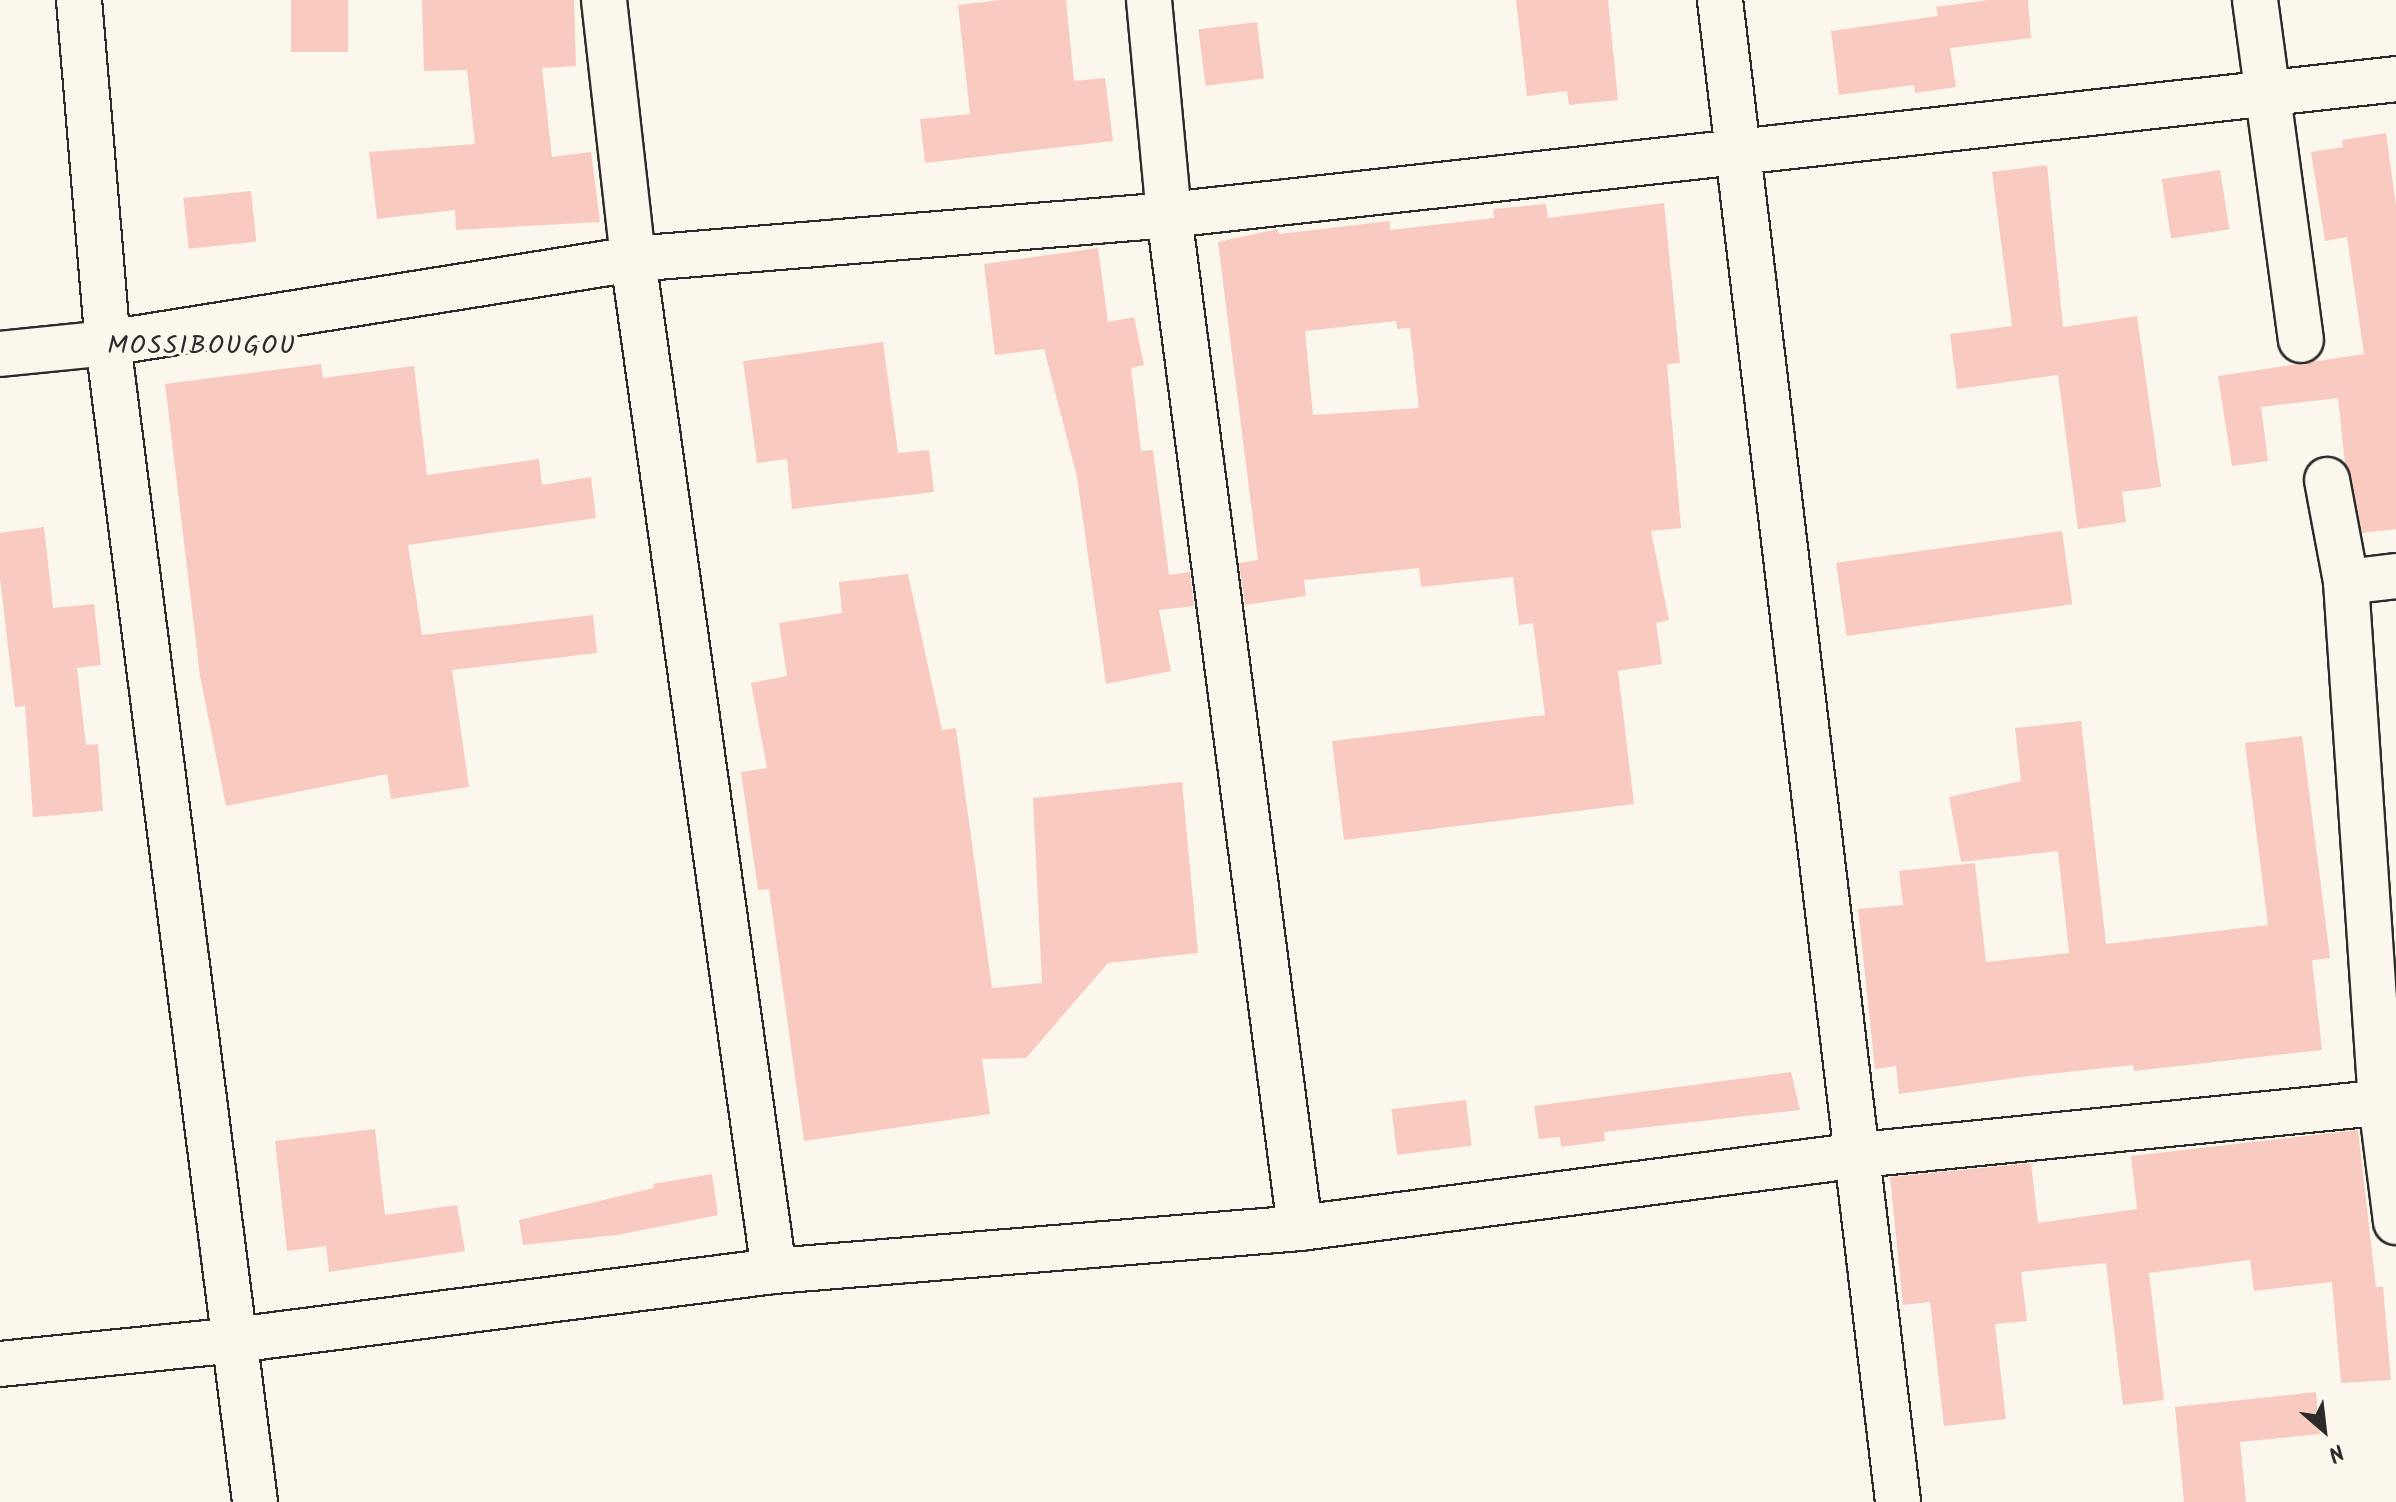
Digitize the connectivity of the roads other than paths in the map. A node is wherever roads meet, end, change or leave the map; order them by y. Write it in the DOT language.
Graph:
graph roads {
  1 [pos="79,0"];
  2 [pos="604,0"];
  3 [pos="1149,0"];
  4 [pos="1720,0"];
  5 [pos="2255,0"];
  6 [pos="2396,79"];
  7 [pos="2265,93"];
  8 [pos="1737,155"];
  9 [pos="1169,215"];
  10 [pos="633,259"];
  11 [pos="2301,340"];
  12 [pos="108,343"];
  13 [pos="0,354"];
  14 [pos="2327,480"];
  15 [pos="2396,576"];
  16 [pos="2346,582"];
  17 [pos="2389,1102"];
  18 [pos="1860,1155"];
  19 [pos="2396,1222"];
  20 [pos="1300,1228"];
  21 [pos="774,1271"];
  22 [pos="235,1340"];
  23 [pos="0,1364"];
  24 [pos="255,1502"];
  25 [pos="1898,1502"];
  1 -- 12 [label="street"];
  2 -- 10 [label="street"];
  3 -- 9 [label="street"];
  4 -- 8 [label="street"];
  5 -- 7 [label="street"];
  6 -- 7 [label="street"];
  7 -- 8 [label="street"];
  7 -- 11 [label="street"];
  8 -- 9 [label="street"];
  8 -- 18 [label="street"];
  9 -- 10 [label="street"];
  9 -- 20 [label="street"];
  10 -- 12 [label="street"];
  10 -- 21 [label="street"];
  12 -- 13 [label="street"];
  12 -- 22 [label="street"];
  14 -- 16 [label="street"];
  15 -- 16 [label="street"];
  16 -- 17 [label="street"];
  17 -- 18 [label="street"];
  17 -- 19 [label="street"];
  18 -- 20 [label="street"];
  18 -- 25 [label="street"];
  20 -- 21 [label="street"];
  21 -- 22 [label="street"];
  22 -- 23 [label="street"];
  22 -- 24 [label="street"];
}
